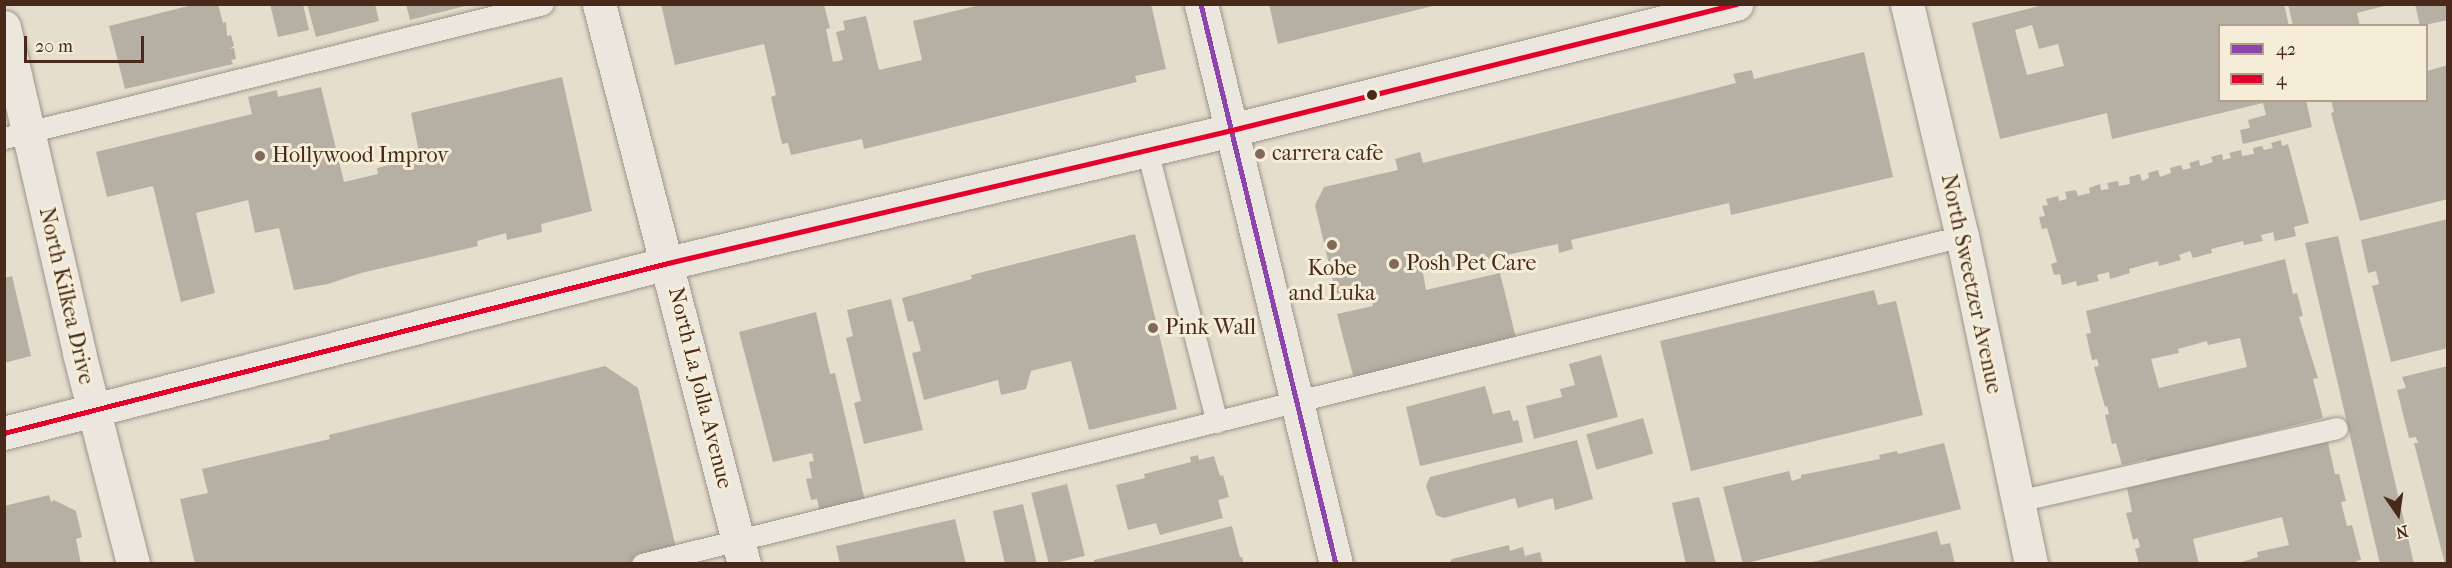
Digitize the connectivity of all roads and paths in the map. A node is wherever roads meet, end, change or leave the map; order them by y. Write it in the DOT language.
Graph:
graph roads {
  1 [pos="543,4"];
  2 [pos="599,4"];
  3 [pos="1202,4"];
  4 [pos="1736,4"];
  5 [pos="1907,4"];
  6 [pos="4,27"];
  7 [pos="1232,130"];
  8 [pos="16,135"];
  9 [pos="1147,150"];
  10 [pos="1962,236"];
  11 [pos="668,263"];
  12 [pos="1296,403"];
  13 [pos="93,412"];
  14 [pos="1218,422"];
  15 [pos="2337,428"];
  16 [pos="4,433"];
  17 [pos="2018,501"];
  18 [pos="741,551"];
  19 [pos="133,564"];
  20 [pos="642,564"];
  21 [pos="1336,564"];
  22 [pos="2031,564"];
  1 -- 8 [label="lane"];
  2 -- 11 [label="street, North La Jolla Avenue"];
  3 -- 7 [label="street"];
  4 -- 7 [label="street"];
  5 -- 10 [label="street, North Sweetzer Avenue"];
  6 -- 8 [label="street, North Kilkea Drive"];
  7 -- 9 [label="street"];
  7 -- 12 [label="street"];
  8 -- 13 [label="street, North Kilkea Drive"];
  9 -- 11 [label="street"];
  9 -- 14 [label="lane"];
  10 -- 12 [label="lane"];
  10 -- 17 [label="street, North Sweetzer Avenue"];
  11 -- 13 [label="street"];
  11 -- 18 [label="street, North La Jolla Avenue"];
  12 -- 14 [label="lane"];
  12 -- 21 [label="street"];
  13 -- 16 [label="street"];
  13 -- 19 [label="street, North Kilkea Drive"];
  14 -- 18 [label="lane"];
  15 -- 17 [label="lane"];
  17 -- 22 [label="street, North Sweetzer Avenue"];
  18 -- 20 [label="lane"];
}
